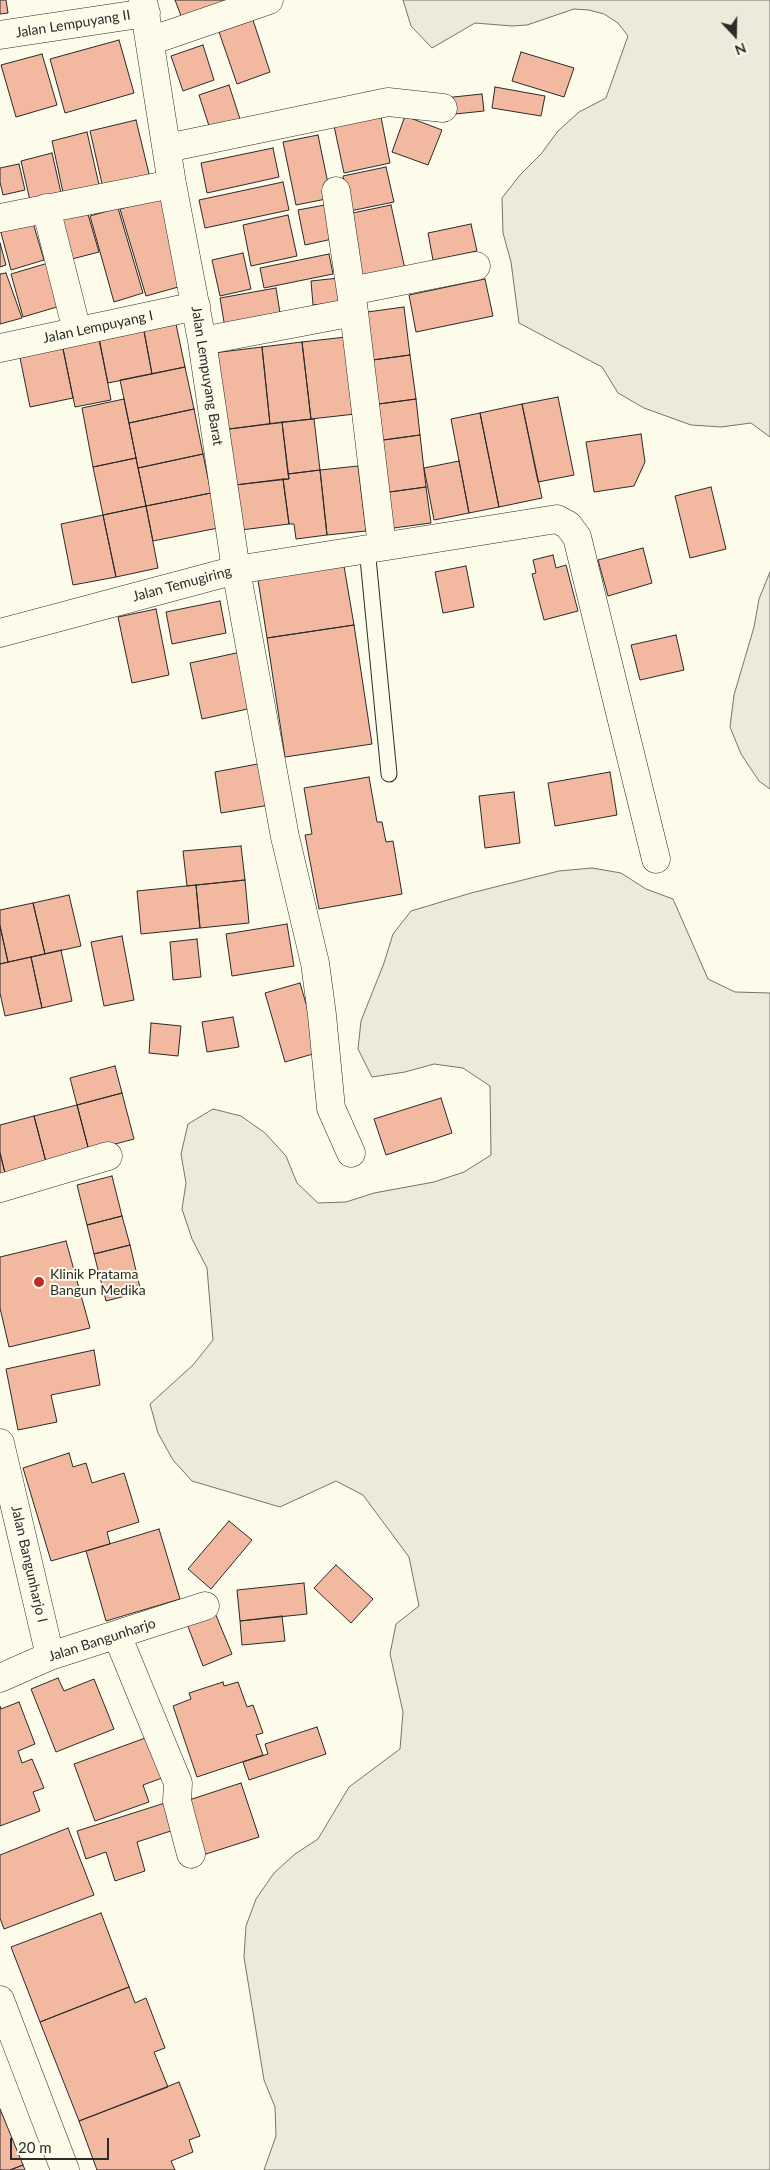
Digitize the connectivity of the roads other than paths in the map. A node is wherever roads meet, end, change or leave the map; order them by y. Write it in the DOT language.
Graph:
graph roads {
  1 [pos="269,0"];
  2 [pos="144,6"];
  3 [pos="0,35"];
  4 [pos="150,41"];
  5 [pos="443,108"];
  6 [pos="167,148"];
  7 [pos="172,184"];
  8 [pos="336,191"];
  9 [pos="46,208"];
  10 [pos="0,218"];
  11 [pos="476,266"];
  12 [pos="353,302"];
  13 [pos="196,306"];
  14 [pos="77,331"];
  15 [pos="202,341"];
  16 [pos="0,348"];
  17 [pos="374,547"];
  18 [pos="236,570"];
  19 [pos="0,633"];
  20 [pos="389,774"];
  21 [pos="656,859"];
  22 [pos="351,1153"];
  23 [pos="108,1156"];
  24 [pos="0,1188"];
  25 [pos="0,1443"];
  26 [pos="204,1606"];
  27 [pos="117,1635"];
  28 [pos="50,1656"];
  29 [pos="0,1678"];
  30 [pos="191,1854"];
  31 [pos="0,2000"];
  32 [pos="65,2170"];
  1 -- 4 [label="street"];
  2 -- 3 [label="street, Jalan Lempuyang II"];
  2 -- 4 [label="street, Jalan Lempuyang Barat"];
  4 -- 6 [label="street, Jalan Lempuyang Barat"];
  5 -- 6 [label="street"];
  6 -- 7 [label="street, Jalan Lempuyang Barat"];
  7 -- 9 [label="street"];
  7 -- 13 [label="street, Jalan Lempuyang Barat"];
  8 -- 12 [label="street"];
  9 -- 10 [label="street"];
  9 -- 14 [label="street"];
  11 -- 12 [label="street"];
  12 -- 15 [label="street"];
  12 -- 17 [label="street"];
  13 -- 14 [label="street, Jalan Lempuyang I"];
  13 -- 15 [label="street, Jalan Lempuyang Barat"];
  14 -- 16 [label="street, Jalan Lempuyang I"];
  15 -- 18 [label="street, Jalan Lempuyang Barat"];
  17 -- 18 [label="street, Jalan Temugiring"];
  17 -- 20 [label="lane"];
  17 -- 21 [label="street, Jalan Temugiring"];
  18 -- 19 [label="street, Jalan Temugiring"];
  18 -- 22 [label="street, Jalan Lempuyang Barat"];
  23 -- 24 [label="street"];
  25 -- 28 [label="street, Jalan Bangunharjo I"];
  26 -- 27 [label="street, Jalan Bangunharjo"];
  27 -- 28 [label="street, Jalan Bangunharjo"];
  27 -- 30 [label="street"];
  28 -- 29 [label="street, Jalan Bangunharjo"];
  31 -- 32 [label="street"];
}
